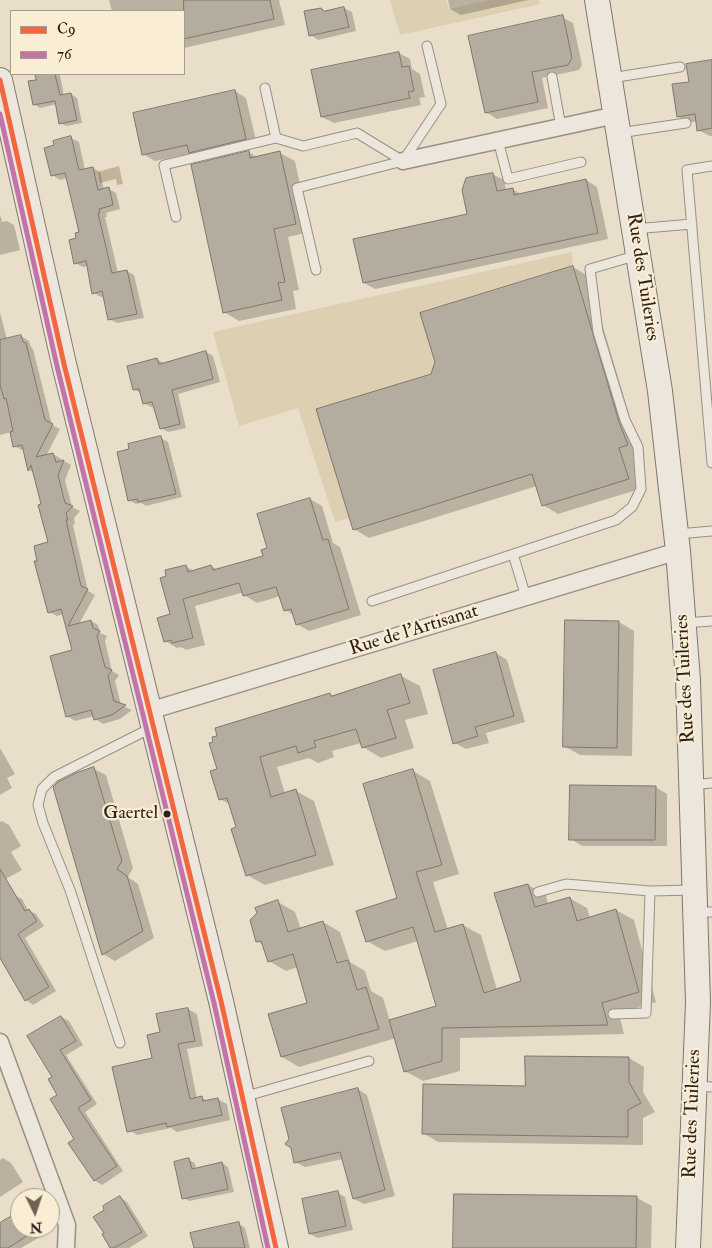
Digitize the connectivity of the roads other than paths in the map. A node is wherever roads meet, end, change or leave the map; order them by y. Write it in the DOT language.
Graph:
graph roads {
  1 [pos="597,0"];
  2 [pos="427,46"];
  3 [pos="680,67"];
  4 [pos="552,77"];
  5 [pos="610,78"];
  6 [pos="0,80"];
  7 [pos="265,88"];
  8 [pos="617,124"];
  9 [pos="686,124"];
  10 [pos="561,127"];
  11 [pos="276,138"];
  12 [pos="498,140"];
  13 [pos="403,161"];
  14 [pos="581,162"];
  15 [pos="712,166"];
  16 [pos="176,216"];
  17 [pos="692,224"];
  18 [pos="634,230"];
  19 [pos="638,255"];
  20 [pos="316,270"];
  21 [pos="712,463"];
  22 [pos="712,531"];
  23 [pos="677,542"];
  24 [pos="513,554"];
  25 [pos="526,597"];
  26 [pos="372,600"];
  27 [pos="712,620"];
  28 [pos="683,623"];
  29 [pos="151,719"];
  30 [pos="701,784"];
  31 [pos="650,891"];
  32 [pos="538,892"];
  33 [pos="700,904"];
  34 [pos="613,1014"];
  35 [pos="0,1042"];
  36 [pos="120,1043"];
  37 [pos="369,1061"];
  38 [pos="703,1086"];
  39 [pos="242,1097"];
  40 [pos="66,1248"];
  41 [pos="276,1248"];
  42 [pos="688,1248"];
  1 -- 5 [label="street, Rue des Tuileries"];
  2 -- 13 [label="lane"];
  3 -- 5 [label="lane"];
  4 -- 10 [label="lane"];
  5 -- 8 [label="street, Rue des Tuileries"];
  6 -- 29 [label="street"];
  7 -- 11 [label="lane"];
  8 -- 9 [label="lane"];
  8 -- 10 [label="street"];
  8 -- 18 [label="street, Rue des Tuileries"];
  10 -- 12 [label="street"];
  11 -- 13 [label="lane"];
  11 -- 16 [label="lane"];
  12 -- 13 [label="street"];
  12 -- 14 [label="lane"];
  13 -- 20 [label="lane"];
  15 -- 17 [label="lane"];
  17 -- 18 [label="lane"];
  17 -- 21 [label="lane"];
  18 -- 19 [label="street, Rue des Tuileries"];
  19 -- 23 [label="street, Rue des Tuileries"];
  19 -- 24 [label="lane"];
  22 -- 23 [label="lane"];
  23 -- 25 [label="street, Rue de l'Artisanat"];
  23 -- 28 [label="street, Rue des Tuileries"];
  24 -- 25 [label="lane"];
  24 -- 26 [label="lane"];
  25 -- 29 [label="street, Rue de l'Artisanat"];
  27 -- 28 [label="lane"];
  28 -- 30 [label="street, Rue des Tuileries"];
  29 -- 36 [label="lane"];
  29 -- 39 [label="street"];
  30 -- 33 [label="street, Rue des Tuileries"];
  31 -- 32 [label="lane"];
  31 -- 33 [label="lane"];
  31 -- 34 [label="lane"];
  33 -- 38 [label="street, Rue des Tuileries"];
  35 -- 40 [label="street"];
  37 -- 39 [label="lane"];
  38 -- 42 [label="street, Rue des Tuileries"];
  39 -- 41 [label="street"];
}
